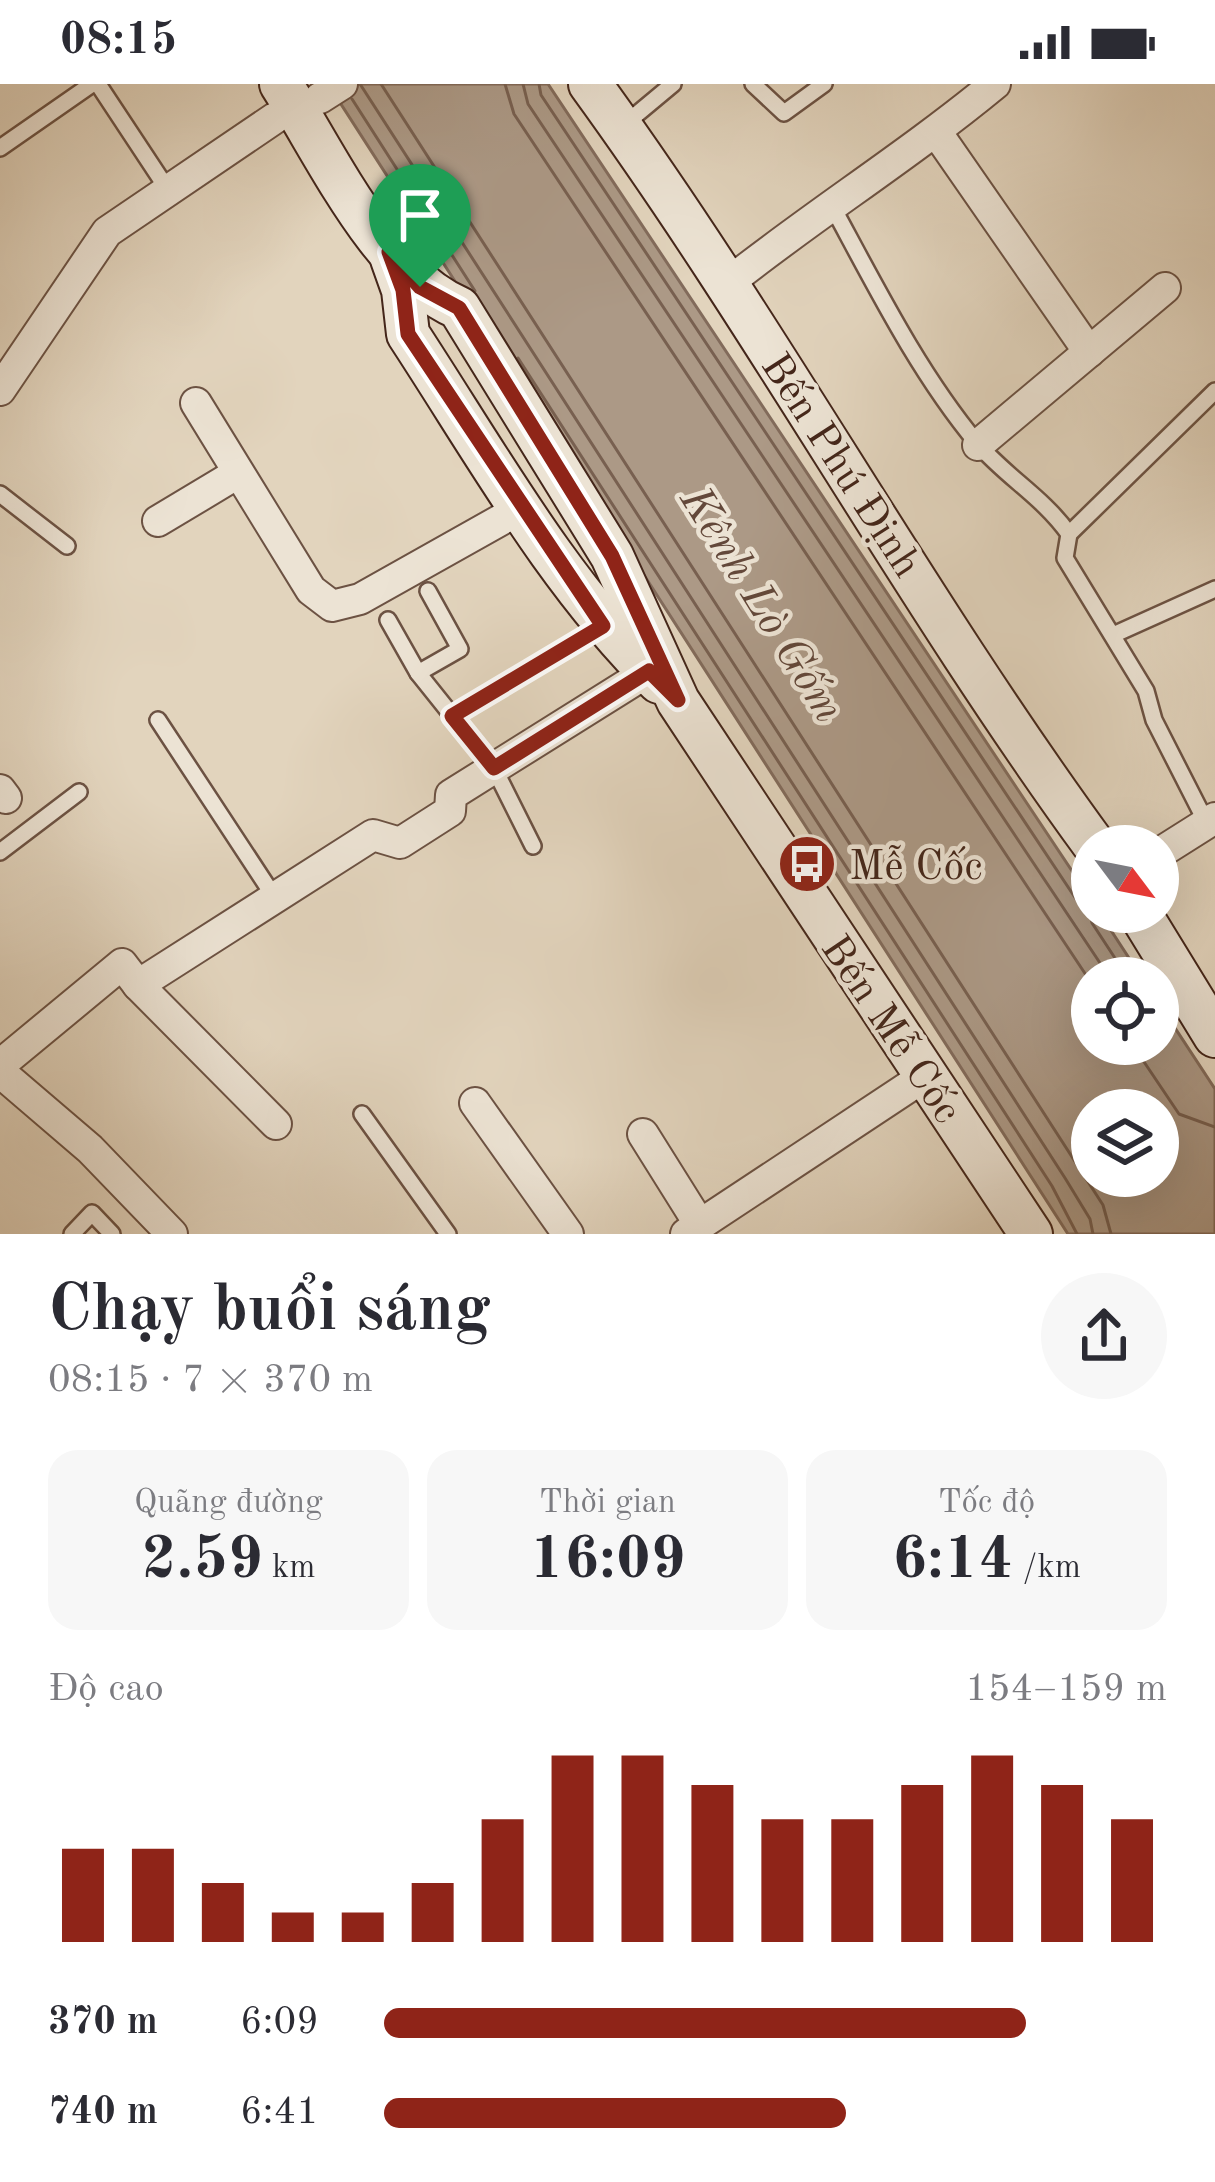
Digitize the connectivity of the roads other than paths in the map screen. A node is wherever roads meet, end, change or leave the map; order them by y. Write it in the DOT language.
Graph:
graph roads {
  1 [pos="95,84"];
  2 [pos="590,84"];
  3 [pos="673,84"];
  4 [pos="753,84"];
  5 [pos="824,84"];
  6 [pos="995,84"];
  7 [pos="302,92"];
  8 [pos="621,127"];
  9 [pos="937,133"];
  10 [pos="0,148"];
  11 [pos="169,190"];
  12 [pos="830,202"];
  13 [pos="389,252"];
  14 [pos="728,283"];
  15 [pos="1165,288"];
  16 [pos="459,308"];
  17 [pos="408,334"];
  18 [pos="1089,352"];
  19 [pos="0,389"];
  20 [pos="1215,391"];
  21 [pos="196,403"];
  22 [pos="978,445"];
  23 [pos="238,472"];
  24 [pos="0,494"];
  25 [pos="523,508"];
  26 [pos="158,521"];
  27 [pos="1069,534"];
  28 [pos="67,546"];
  29 [pos="612,556"];
  30 [pos="572,584"];
  31 [pos="1215,589"];
  32 [pos="428,591"];
  33 [pos="388,620"];
  34 [pos="603,626"];
  35 [pos="1113,635"];
  36 [pos="418,674"];
  37 [pos="663,686"];
  38 [pos="452,716"];
  39 [pos="158,720"];
  40 [pos="494,768"];
  41 [pos="79,792"];
  42 [pos="1211,820"];
  43 [pos="1080,825"];
  44 [pos="1179,841"];
  45 [pos="533,846"];
  46 [pos="0,852"];
  47 [pos="275,898"];
  48 [pos="1152,933"];
  49 [pos="138,985"];
  50 [pos="1215,1036"];
  51 [pos="0,1069"];
  52 [pos="926,1076"];
  53 [pos="475,1103"];
  54 [pos="362,1114"];
  55 [pos="276,1124"];
  56 [pos="644,1134"];
  57 [pos="693,1229"];
  58 [pos="162,1230"];
  59 [pos="72,1234"];
  60 [pos="112,1234"];
  61 [pos="448,1234"];
  62 [pos="568,1234"];
  63 [pos="1031,1234"];
  1 -- 10 [label="lane"];
  1 -- 11 [label="lane"];
  2 -- 8 [label="street, Bến Phú Định"];
  3 -- 8 [label="lane"];
  4 -- 5 [label="lane"];
  6 -- 9 [label="street"];
  7 -- 11 [label="street"];
  7 -- 13 [label="street"];
  7 -- 16 [label="street, Bến Mễ Cốc"];
  7 -- 17 [label="street, Bến Mễ Cốc"];
  8 -- 14 [label="street, Bến Phú Định"];
  9 -- 12 [label="street"];
  9 -- 18 [label="street"];
  11 -- 19 [label="street"];
  12 -- 14 [label="street"];
  12 -- 22 [label="lane"];
  13 -- 16 [label="street, Bến Mễ Cốc"];
  13 -- 17 [label="street, Bến Mễ Cốc"];
  14 -- 43 [label="street, Bến Phú Định"];
  15 -- 18 [label="street"];
  16 -- 29 [label="street, Bến Mễ Cốc"];
  17 -- 25 [label="street, Bến Mễ Cốc"];
  18 -- 22 [label="street"];
  20 -- 27 [label="lane"];
  21 -- 23 [label="street"];
  22 -- 27 [label="lane"];
  23 -- 25 [label="street"];
  23 -- 26 [label="street"];
  24 -- 28 [label="lane"];
  25 -- 30 [label="street, Bến Mễ Cốc"];
  27 -- 35 [label="lane"];
  29 -- 30 [label="street"];
  29 -- 37 [label="street, Bến Mễ Cốc"];
  30 -- 34 [label="street, Bến Mễ Cốc"];
  31 -- 35 [label="lane"];
  32 -- 36 [label="lane"];
  33 -- 36 [label="lane"];
  34 -- 37 [label="street, Bến Mễ Cốc"];
  34 -- 38 [label="lane"];
  35 -- 42 [label="lane"];
  36 -- 38 [label="lane"];
  37 -- 40 [label="street"];
  37 -- 52 [label="street, Bến Mễ Cốc"];
  38 -- 40 [label="lane"];
  39 -- 47 [label="lane"];
  40 -- 45 [label="lane"];
  40 -- 47 [label="street"];
  41 -- 46 [label="lane"];
  42 -- 44 [label="street"];
  47 -- 49 [label="street"];
  48 -- 50 [label="street"];
  49 -- 51 [label="street"];
  49 -- 55 [label="street"];
  51 -- 58 [label="street"];
  52 -- 57 [label="street"];
  52 -- 63 [label="street, Bến Mễ Cốc"];
  53 -- 62 [label="street"];
  54 -- 61 [label="lane"];
  56 -- 57 [label="street"];
  59 -- 60 [label="lane"];
}
